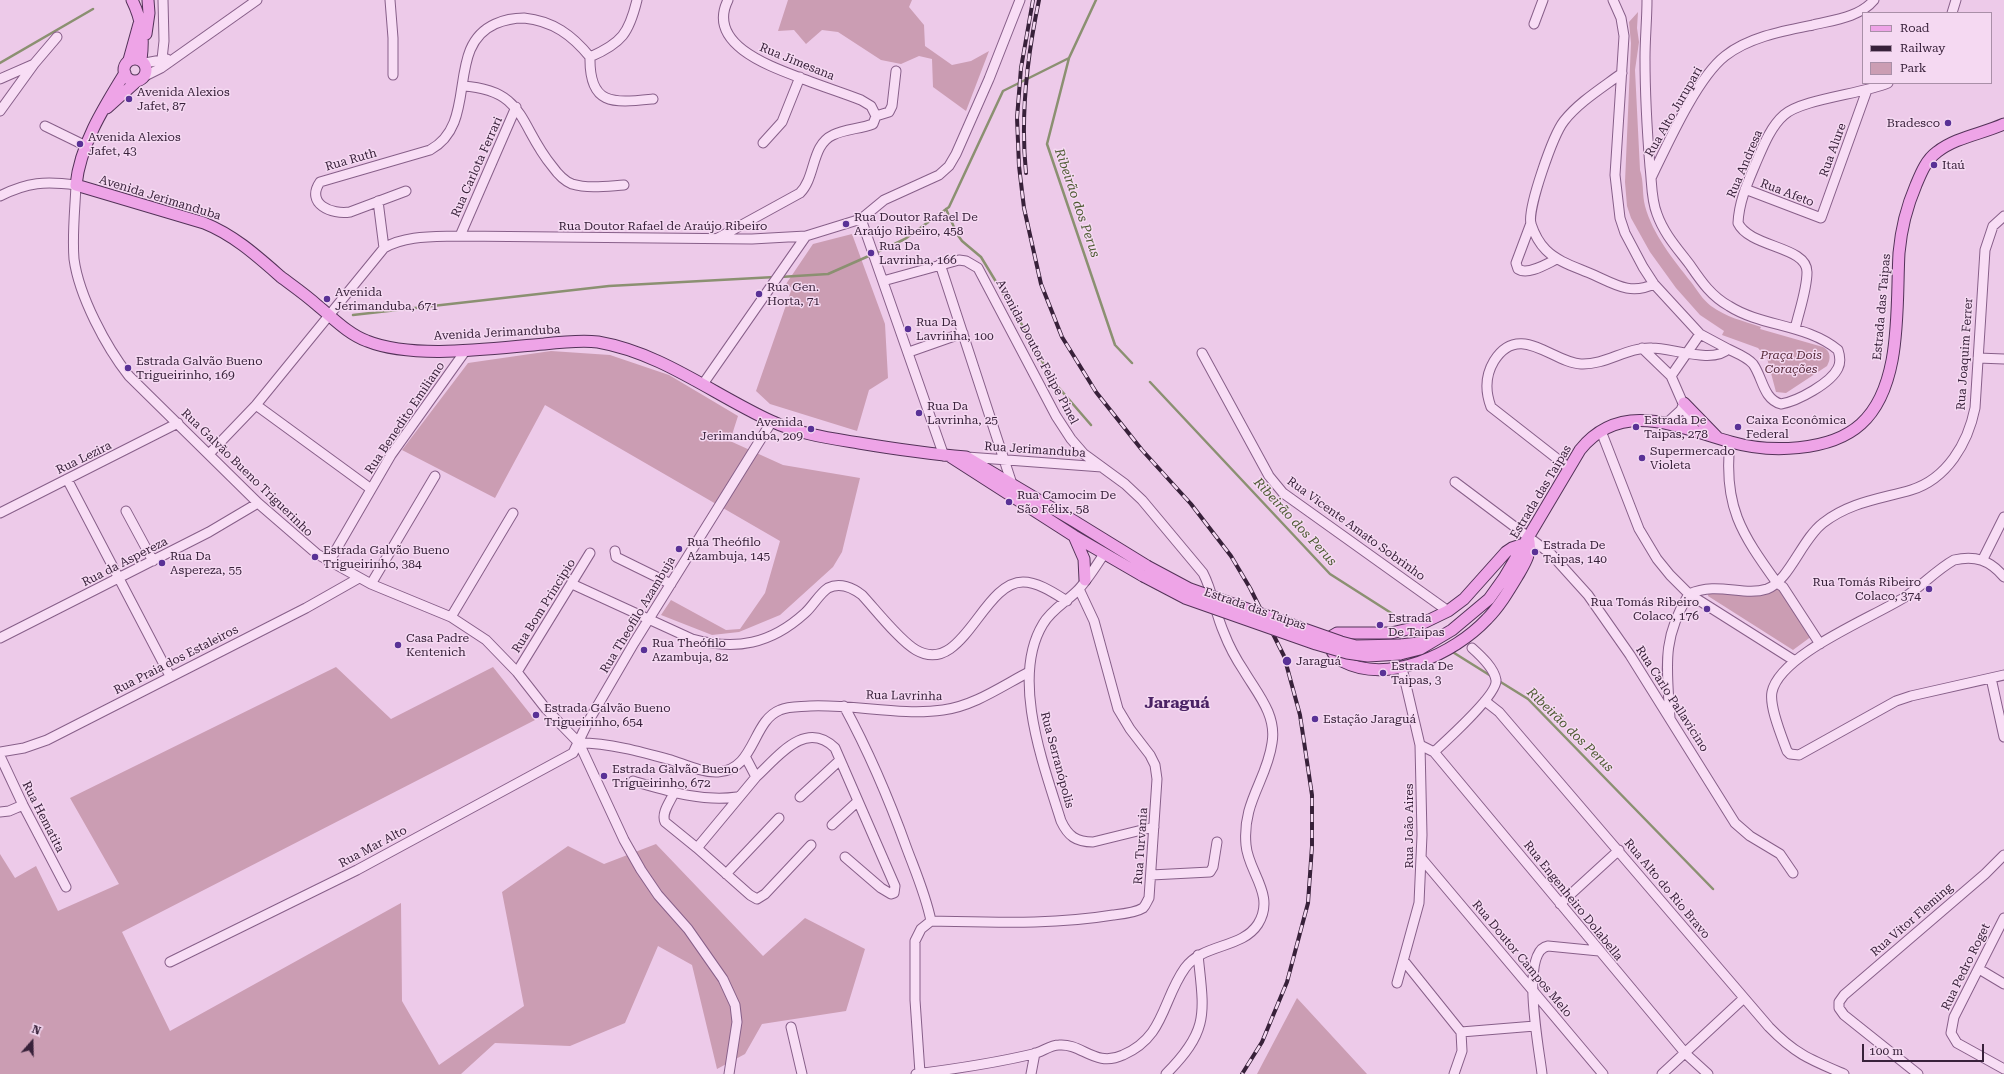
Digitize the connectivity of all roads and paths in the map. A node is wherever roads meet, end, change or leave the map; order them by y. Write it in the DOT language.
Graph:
graph roads {
  1 [pos="132,0"];
  2 [pos="142,0"];
  3 [pos="148,0"];
  4 [pos="163,0"];
  5 [pos="257,0"];
  6 [pos="390,0"];
  7 [pos="637,0"];
  8 [pos="728,0"];
  9 [pos="1020,0"];
  10 [pos="1543,0"];
  11 [pos="1613,0"];
  12 [pos="1647,0"];
  13 [pos="1874,0"];
  14 [pos="1956,0"];
  15 [pos="1952,12"];
  16 [pos="139,15"];
  17 [pos="1534,24"];
  18 [pos="57,37"];
  19 [pos="144,40"];
  20 [pos="590,57"];
  21 [pos="129,60"];
  22 [pos="143,62"];
  23 [pos="34,64"];
  24 [pos="162,64"];
  25 [pos="896,71"];
  26 [pos="124,73"];
  27 [pos="1622,73"];
  28 [pos="393,75"];
  29 [pos="141,78"];
  30 [pos="800,78"];
  31 [pos="0,79"];
  32 [pos="1885,84"];
  33 [pos="463,86"];
  34 [pos="1868,90"];
  35 [pos="653,99"];
  36 [pos="516,107"];
  37 [pos="105,109"];
  38 [pos="0,111"];
  39 [pos="876,116"];
  40 [pos="2004,124"];
  41 [pos="45,126"];
  42 [pos="763,143"];
  43 [pos="86,146"];
  44 [pos="1651,177"];
  45 [pos="624,185"];
  46 [pos="76,186"];
  47 [pos="1745,190"];
  48 [pos="406,191"];
  49 [pos="0,196"];
  50 [pos="378,201"];
  51 [pos="2004,216"];
  52 [pos="1821,218"];
  53 [pos="861,219"];
  54 [pos="1531,223"];
  55 [pos="460,236"];
  56 [pos="806,236"];
  57 [pos="717,239"];
  58 [pos="384,248"];
  59 [pos="1557,259"];
  60 [pos="940,264"];
  61 [pos="883,281"];
  62 [pos="1654,284"];
  63 [pos="330,316"];
  64 [pos="1795,329"];
  65 [pos="963,333"];
  66 [pos="1700,334"];
  67 [pos="1642,348"];
  68 [pos="1728,349"];
  69 [pos="466,350"];
  70 [pos="909,352"];
  71 [pos="1202,353"];
  72 [pos="1687,353"];
  73 [pos="1978,358"];
  74 [pos="2004,359"];
  75 [pos="1671,376"];
  76 [pos="703,384"];
  77 [pos="1684,403"];
  78 [pos="256,405"];
  79 [pos="772,421"];
  80 [pos="1668,422"];
  81 [pos="178,423"];
  82 [pos="1601,431"];
  83 [pos="1695,431"];
  84 [pos="1717,437"];
  85 [pos="1730,442"];
  86 [pos="209,454"];
  87 [pos="948,456"];
  88 [pos="966,457"];
  89 [pos="1005,460"];
  90 [pos="1102,468"];
  91 [pos="1569,468"];
  92 [pos="435,476"];
  93 [pos="67,479"];
  94 [pos="1455,482"];
  95 [pos="1012,484"];
  96 [pos="371,489"];
  97 [pos="258,502"];
  98 [pos="126,511"];
  99 [pos="0,513"];
  100 [pos="513,513"];
  101 [pos="2004,517"];
  102 [pos="1074,536"];
  103 [pos="1526,541"];
  104 [pos="615,551"];
  105 [pos="590,553"];
  106 [pos="1104,554"];
  107 [pos="1983,559"];
  108 [pos="153,561"];
  109 [pos="329,562"];
  110 [pos="1145,571"];
  111 [pos="2004,577"];
  112 [pos="359,578"];
  113 [pos="118,579"];
  114 [pos="1777,583"];
  115 [pos="371,584"];
  116 [pos="572,584"];
  117 [pos="671,584"];
  118 [pos="1082,585"];
  119 [pos="1689,594"];
  120 [pos="1067,601"];
  121 [pos="1448,611"];
  122 [pos="451,617"];
  123 [pos="648,620"];
  124 [pos="0,638"];
  125 [pos="1820,644"];
  126 [pos="1472,648"];
  127 [pos="1795,661"];
  128 [pos="1402,668"];
  129 [pos="517,672"];
  130 [pos="1029,672"];
  131 [pos="2004,675"];
  132 [pos="170,676"];
  133 [pos="1991,678"];
  134 [pos="1485,701"];
  135 [pos="844,706"];
  136 [pos="1670,718"];
  137 [pos="2004,737"];
  138 [pos="579,743"];
  139 [pos="1420,745"];
  140 [pos="0,752"];
  141 [pos="1434,752"];
  142 [pos="0,756"];
  143 [pos="746,758"];
  144 [pos="840,760"];
  145 [pos="756,777"];
  146 [pos="634,781"];
  147 [pos="674,793"];
  148 [pos="800,797"];
  149 [pos="737,798"];
  150 [pos="857,802"];
  151 [pos="23,805"];
  152 [pos="0,812"];
  153 [pos="780,818"];
  154 [pos="832,825"];
  155 [pos="1154,827"];
  156 [pos="1217,842"];
  157 [pos="811,845"];
  158 [pos="697,848"];
  159 [pos="1619,850"];
  160 [pos="2004,855"];
  161 [pos="845,857"];
  162 [pos="1422,859"];
  163 [pos="1793,873"];
  164 [pos="726,874"];
  165 [pos="1151,875"];
  166 [pos="66,887"];
  167 [pos="1560,904"];
  168 [pos="2004,918"];
  169 [pos="931,921"];
  170 [pos="1599,951"];
  171 [pos="1198,955"];
  172 [pos="1404,961"];
  173 [pos="170,962"];
  174 [pos="1979,969"];
  175 [pos="1397,983"];
  176 [pos="2004,984"];
  177 [pos="1532,989"];
  178 [pos="1744,998"];
  179 [pos="1535,1026"];
  180 [pos="791,1027"];
  181 [pos="1461,1032"];
  182 [pos="1035,1054"];
  183 [pos="1686,1054"];
  184 [pos="2004,1069"];
  185 [pos="729,1074"];
  186 [pos="802,1074"];
  187 [pos="916,1074"];
  188 [pos="920,1074"];
  189 [pos="1031,1074"];
  190 [pos="1166,1074"];
  191 [pos="1454,1074"];
  192 [pos="1542,1074"];
  193 [pos="1603,1074"];
  194 [pos="1662,1074"];
  195 [pos="1708,1074"];
  196 [pos="1844,1074"];
  197 [pos="1918,1074"];
  1 -- 16 [label="main road"];
  2 -- 16 [label="main road"];
  3 -- 19 [label="main road"];
  4 -- 24 [label="street"];
  5 -- 24 [label="street"];
  6 -- 28 [label="street"];
  7 -- 20 [label="street"];
  8 -- 30 [label="street, Rua Jimesana"];
  9 -- 53 [label="street, Rua Doutor Rafael de Araújo Ribeiro"];
  10 -- 17 [label="street"];
  11 -- 27 [label="street"];
  12 -- 44 [label="street"];
  13 -- 44 [label="street, Rua Alto Jurupari"];
  14 -- 15 [label="street"];
  16 -- 19 [label="main road"];
  16 -- 21 [label="main road"];
  18 -- 23 [label="street"];
  19 -- 22 [label="main road"];
  20 -- 33 [label="street"];
  20 -- 35 [label="street"];
  21 -- 22 [label="main road"];
  21 -- 26 [label="main road"];
  22 -- 24 [label="street"];
  22 -- 29 [label="main road"];
  23 -- 31 [label="street"];
  23 -- 38 [label="street"];
  24 -- 29 [label="street"];
  25 -- 39 [label="street"];
  26 -- 29 [label="main road"];
  26 -- 37 [label="main road"];
  27 -- 54 [label="street"];
  27 -- 62 [label="street"];
  29 -- 37 [label="main road"];
  30 -- 39 [label="street, Rua Jimesana"];
  30 -- 42 [label="street"];
  32 -- 34 [label="street, Rua Andresa"];
  33 -- 36 [label="street"];
  33 -- 50 [label="street, Rua Ruth"];
  34 -- 47 [label="street, Rua Andresa"];
  34 -- 52 [label="street, Rua Alure"];
  36 -- 45 [label="street"];
  36 -- 55 [label="street, Rua Carlota Ferrari"];
  37 -- 43 [label="main road"];
  39 -- 57 [label="street"];
  40 -- 85 [label="main road, Estrada das Taipas"];
  41 -- 43 [label="street"];
  43 -- 46 [label="main road"];
  44 -- 64 [label="street"];
  46 -- 49 [label="street, Avenida Jerimanduba"];
  46 -- 63 [label="main road, Avenida Jerimanduba"];
  46 -- 81 [label="street, Rua Galvão Bueno Triguerinho"];
  47 -- 52 [label="street, Rua Afeto"];
  47 -- 64 [label="street, Rua Andresa"];
  48 -- 50 [label="street, Rua Ruth"];
  50 -- 58 [label="street"];
  51 -- 73 [label="street, Rua Joaquim Ferrer"];
  53 -- 56 [label="street, Rua Doutor Rafael de Araújo Ribeiro"];
  53 -- 61 [label="street"];
  54 -- 59 [label="street"];
  54 -- 59 [label="street"];
  55 -- 57 [label="street, Rua Doutor Rafael de Araújo Ribeiro"];
  55 -- 58 [label="street, Rua Doutor Rafael de Araújo Ribeiro"];
  56 -- 57 [label="street, Rua Doutor Rafael de Araújo Ribeiro"];
  56 -- 76 [label="street"];
  58 -- 63 [label="street, Rua Doutor Rafael de Araújo Ribeiro"];
  59 -- 62 [label="street"];
  60 -- 61 [label="street, Avenida Doutor Felipe Pinel"];
  60 -- 65 [label="street"];
  60 -- 90 [label="street, Avenida Doutor Felipe Pinel"];
  61 -- 70 [label="street"];
  62 -- 66 [label="street"];
  63 -- 69 [label="main road, Avenida Jerimanduba"];
  63 -- 78 [label="street, Rua Doutor Rafael de Araújo Ribeiro"];
  64 -- 68 [label="street"];
  65 -- 70 [label="street"];
  65 -- 89 [label="street"];
  66 -- 68 [label="street"];
  66 -- 72 [label="street"];
  67 -- 72 [label="street"];
  67 -- 75 [label="street"];
  67 -- 91 [label="street"];
  68 -- 72 [label="street"];
  69 -- 76 [label="main road, Avenida Jerimanduba"];
  69 -- 96 [label="street, Rua Benedito Emiliano"];
  70 -- 87 [label="street"];
  71 -- 121 [label="street, Rua Vicente Amato Sobrinho"];
  72 -- 75 [label="street"];
  73 -- 74 [label="street"];
  73 -- 114 [label="street, Rua Joaquim Ferrer"];
  75 -- 77 [label="street"];
  76 -- 79 [label="main road, Avenida Jerimanduba"];
  77 -- 80 [label="street"];
  77 -- 83 [label="street"];
  77 -- 84 [label="main road"];
  78 -- 86 [label="street, Rua Doutor Rafael de Araújo Ribeiro"];
  78 -- 96 [label="street"];
  79 -- 87 [label="main road, Avenida Jerimanduba"];
  79 -- 117 [label="street, Rua Theofilo Azambuja"];
  80 -- 82 [label="main road, Estrada das Taipas"];
  80 -- 83 [label="main road, Estrada das Taipas"];
  81 -- 86 [label="street, Rua Galvão Bueno Triguerinho"];
  81 -- 93 [label="street, Rua Lezira"];
  82 -- 91 [label="main road, Estrada das Taipas"];
  82 -- 119 [label="street"];
  83 -- 84 [label="main road, Estrada das Taipas"];
  84 -- 85 [label="main road, Estrada das Taipas"];
  85 -- 114 [label="street"];
  86 -- 97 [label="street, Rua Galvão Bueno Triguerinho"];
  87 -- 88 [label="main road, Avenida Jerimanduba"];
  87 -- 102 [label="main road"];
  88 -- 89 [label="street, Rua Jerimanduba"];
  88 -- 95 [label="main road"];
  89 -- 90 [label="street, Rua Jerimanduba"];
  89 -- 95 [label="street"];
  90 -- 171 [label="street, Avenida Doutor Felipe Pinel"];
  91 -- 103 [label="main road, Estrada das Taipas"];
  92 -- 115 [label="street"];
  93 -- 99 [label="street, Rua Lezira"];
  93 -- 113 [label="street"];
  94 -- 103 [label="street, Rua Carlo Pallavicino"];
  95 -- 110 [label="main road"];
  96 -- 109 [label="street, Rua Benedito Emiliano"];
  97 -- 108 [label="street, Rua da Aspereza"];
  97 -- 109 [label="street, Rua Galvão Bueno Triguerinho"];
  98 -- 108 [label="street"];
  100 -- 122 [label="street"];
  101 -- 107 [label="street"];
  102 -- 106 [label="main road"];
  102 -- 118 [label="main road"];
  103 -- 110 [label="main road, Estrada das Taipas, bridge"];
  103 -- 121 [label="main road"];
  103 -- 128 [label="main road"];
  103 -- 136 [label="street, Rua Carlo Pallavicino"];
  104 -- 117 [label="street"];
  105 -- 116 [label="street, Rua Bom Principio"];
  106 -- 110 [label="main road"];
  106 -- 118 [label="street, Rua Serranópolis"];
  107 -- 111 [label="street"];
  107 -- 125 [label="street"];
  108 -- 113 [label="street, Rua da Aspereza"];
  109 -- 112 [label="street, Rua Galvão Bueno Triguerinho"];
  112 -- 115 [label="street, Rua Galvão Bueno Triguerinho"];
  112 -- 132 [label="street, Rua Praia dos Estaleiros"];
  113 -- 124 [label="street, Rua da Aspereza"];
  113 -- 132 [label="street"];
  114 -- 119 [label="street, Rua Joaquim Ferrer"];
  114 -- 125 [label="street"];
  115 -- 122 [label="street, Rua Galvão Bueno Triguerinho"];
  116 -- 123 [label="street"];
  116 -- 129 [label="street, Rua Bom Principio"];
  117 -- 123 [label="street, Rua Theofilo Azambuja"];
  118 -- 120 [label="street, Rua Serranópolis"];
  118 -- 155 [label="street, Rua Turvania"];
  119 -- 127 [label="street"];
  119 -- 136 [label="street"];
  120 -- 123 [label="street"];
  120 -- 130 [label="street, Rua Serranópolis"];
  121 -- 128 [label="main road"];
  122 -- 129 [label="street, Rua Galvão Bueno Triguerinho"];
  123 -- 138 [label="street, Rua Theofilo Azambuja"];
  125 -- 127 [label="street"];
  126 -- 134 [label="street"];
  127 -- 133 [label="street"];
  128 -- 139 [label="street, Rua João Aires"];
  129 -- 138 [label="street, Rua Galvão Bueno Triguerinho"];
  130 -- 135 [label="street, Rua Lavrinha"];
  130 -- 155 [label="street, Rua Serranópolis"];
  131 -- 133 [label="street"];
  132 -- 140 [label="street, Rua Praia dos Estaleiros"];
  133 -- 137 [label="street"];
  134 -- 141 [label="street"];
  134 -- 159 [label="street, Rua Alto do Rio Bravo"];
  135 -- 143 [label="street, Rua Lavrinha"];
  135 -- 169 [label="street"];
  136 -- 163 [label="street, Rua Carlo Pallavicino"];
  138 -- 143 [label="street"];
  138 -- 173 [label="street, Rua Mar Alto"];
  138 -- 185 [label="street, Rua Galvão Bueno Triguerinho"];
  139 -- 141 [label="street, Rua Engenheiro Dolabella"];
  139 -- 162 [label="street, Rua João Aires"];
  141 -- 167 [label="street, Rua Engenheiro Dolabella"];
  142 -- 151 [label="street, Rua Hematita"];
  143 -- 145 [label="street"];
  144 -- 145 [label="street"];
  144 -- 148 [label="street"];
  144 -- 150 [label="street"];
  145 -- 149 [label="street"];
  146 -- 147 [label="street"];
  147 -- 149 [label="street"];
  147 -- 158 [label="street"];
  149 -- 158 [label="street"];
  150 -- 154 [label="street"];
  150 -- 161 [label="street"];
  151 -- 152 [label="street"];
  151 -- 166 [label="street, Rua Hematita"];
  153 -- 164 [label="street"];
  155 -- 165 [label="street, Rua Turvania"];
  156 -- 165 [label="street"];
  157 -- 164 [label="street"];
  158 -- 164 [label="street"];
  159 -- 167 [label="street"];
  159 -- 178 [label="street, Rua Alto do Rio Bravo"];
  160 -- 197 [label="street, Rua Vitor Fleming"];
  162 -- 172 [label="street, Rua João Aires"];
  162 -- 177 [label="street, Rua Doutor Campos Melo"];
  165 -- 169 [label="street, Rua Turvania"];
  167 -- 170 [label="street, Rua Engenheiro Dolabella"];
  168 -- 174 [label="street, Rua Pedro Roget"];
  169 -- 188 [label="street"];
  170 -- 177 [label="street"];
  170 -- 183 [label="street, Rua Engenheiro Dolabella"];
  171 -- 182 [label="street, Avenida Doutor Felipe Pinel"];
  171 -- 190 [label="street"];
  172 -- 175 [label="street, Rua João Aires"];
  172 -- 181 [label="street"];
  174 -- 176 [label="street"];
  174 -- 184 [label="street, Rua Pedro Roget"];
  177 -- 179 [label="street"];
  177 -- 193 [label="street, Rua Doutor Campos Melo"];
  178 -- 183 [label="street"];
  178 -- 196 [label="street, Rua Alto do Rio Bravo"];
  179 -- 181 [label="street"];
  179 -- 192 [label="street"];
  180 -- 186 [label="street"];
  181 -- 191 [label="street"];
  182 -- 188 [label="street, Avenida Doutor Felipe Pinel"];
  182 -- 189 [label="street"];
  183 -- 194 [label="street"];
  183 -- 195 [label="street, Rua Engenheiro Dolabella"];
  187 -- 188 [label="street, Avenida Doutor Felipe Pinel"];
}
